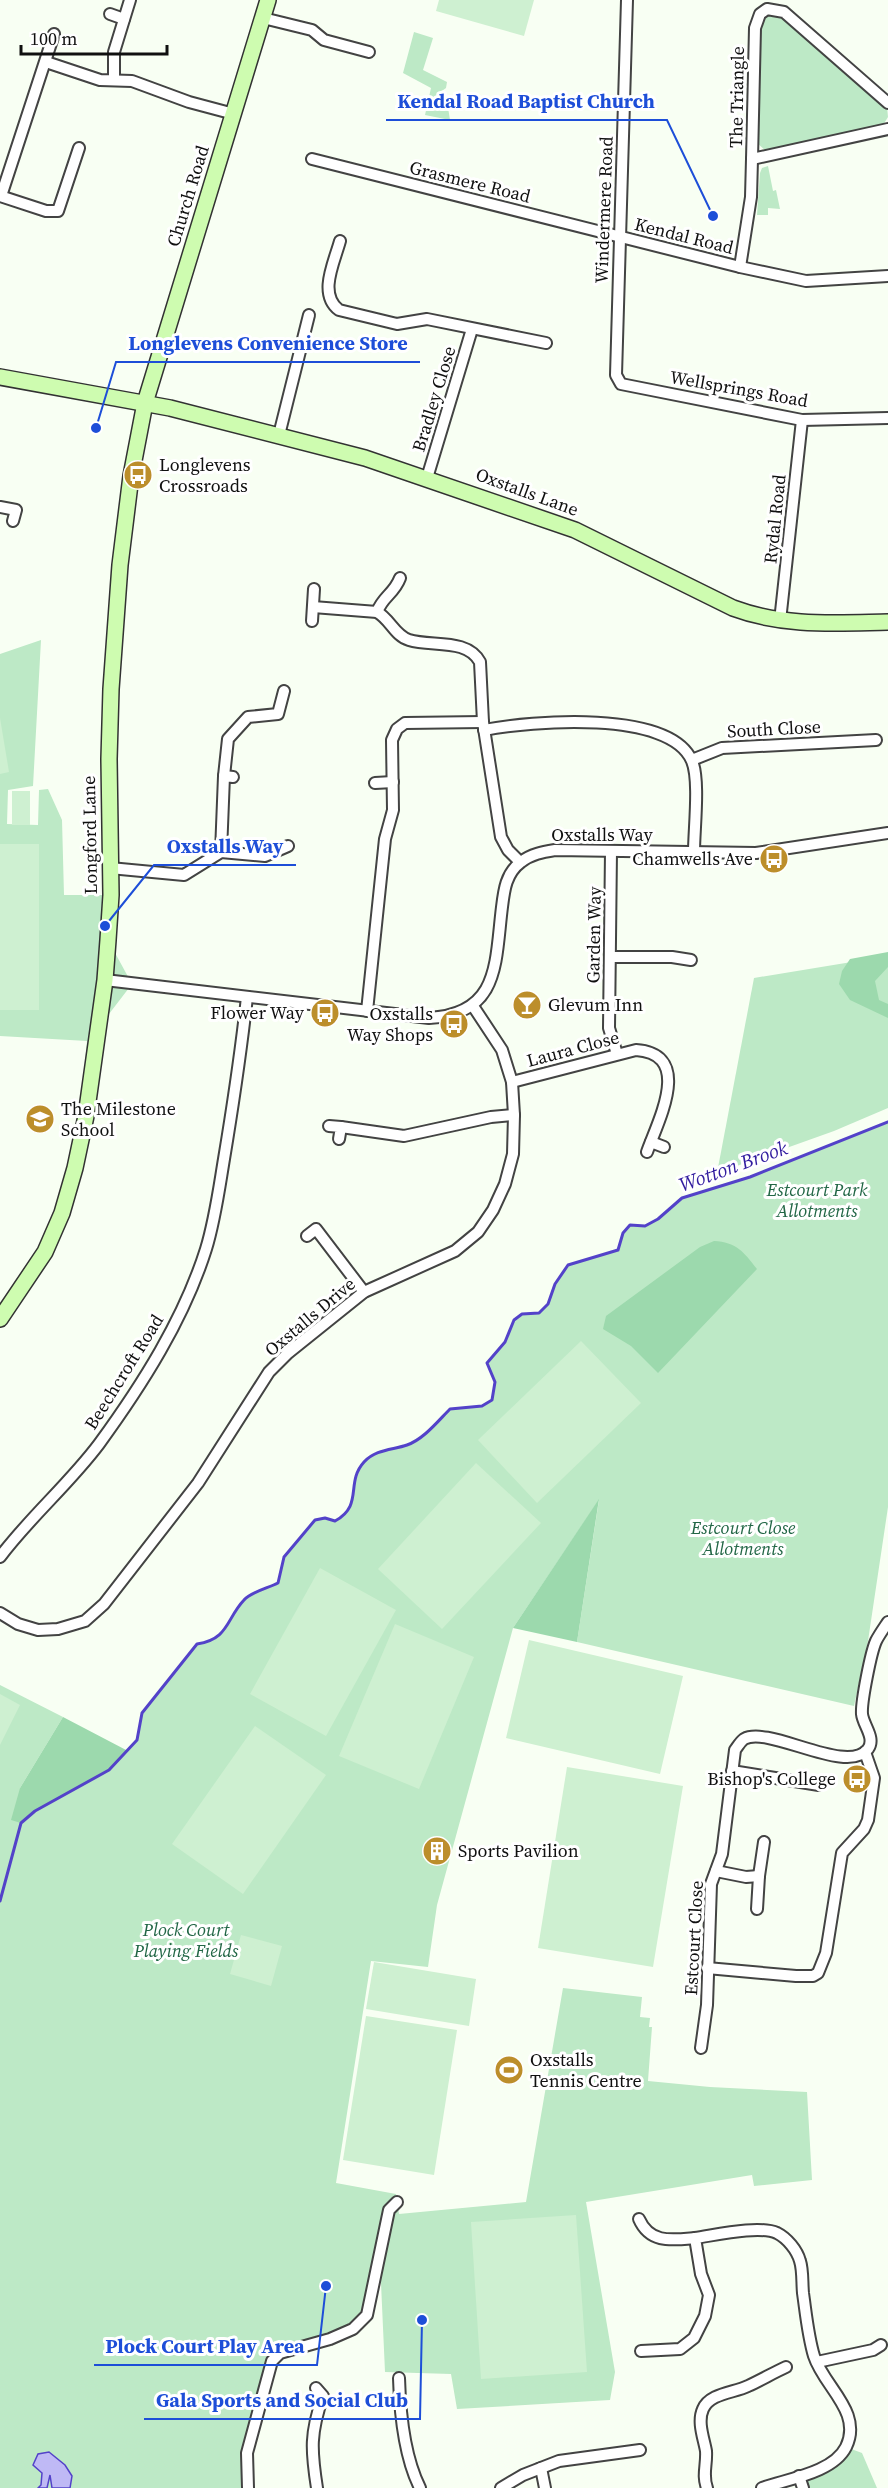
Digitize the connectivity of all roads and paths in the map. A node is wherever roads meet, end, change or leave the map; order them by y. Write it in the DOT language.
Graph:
graph roads {
  1 [pos="130,0"];
  2 [pos="268,0"];
  3 [pos="627,0"];
  4 [pos="764,4"];
  5 [pos="110,14"];
  6 [pos="263,18"];
  7 [pos="124,19"];
  8 [pos="54,34"];
  9 [pos="364,48"];
  10 [pos="46,62"];
  11 [pos="114,80"];
  12 [pos="888,103"];
  13 [pos="234,114"];
  14 [pos="888,129"];
  15 [pos="79,148"];
  16 [pos="312,159"];
  17 [pos="752,159"];
  18 [pos="0,196"];
  19 [pos="619,237"];
  20 [pos="342,247"];
  21 [pos="740,267"];
  22 [pos="888,276"];
  23 [pos="318,328"];
  24 [pos="472,329"];
  25 [pos="538,346"];
  26 [pos="0,377"];
  27 [pos="621,384"];
  28 [pos="145,403"];
  29 [pos="888,417"];
  30 [pos="802,420"];
  31 [pos="279,435"];
  32 [pos="427,478"];
  33 [pos="0,507"];
  34 [pos="15,511"];
  35 [pos="401,577"];
  36 [pos="314,589"];
  37 [pos="313,607"];
  38 [pos="377,612"];
  39 [pos="312,621"];
  40 [pos="780,621"];
  41 [pos="888,622"];
  42 [pos="284,691"];
  43 [pos="484,726"];
  44 [pos="876,740"];
  45 [pos="692,760"];
  46 [pos="393,782"];
  47 [pos="375,783"];
  48 [pos="888,833"];
  49 [pos="288,846"];
  50 [pos="611,851"];
  51 [pos="221,852"];
  52 [pos="694,852"];
  53 [pos="520,862"];
  54 [pos="110,868"];
  55 [pos="610,957"];
  56 [pos="691,960"];
  57 [pos="105,980"];
  58 [pos="248,997"];
  59 [pos="473,1006"];
  60 [pos="367,1011"];
  61 [pos="617,1054"];
  62 [pos="512,1082"];
  63 [pos="514,1115"];
  64 [pos="329,1126"];
  65 [pos="341,1127"];
  66 [pos="339,1139"];
  67 [pos="664,1147"];
  68 [pos="307,1236"];
  69 [pos="364,1292"];
  70 [pos="0,1319"];
  71 [pos="0,1557"];
  72 [pos="0,1613"];
  73 [pos="888,1622"];
  74 [pos="865,1752"];
  75 [pos="732,1771"];
  76 [pos="819,1785"];
  77 [pos="764,1842"];
  78 [pos="716,1871"];
  79 [pos="759,1876"];
  80 [pos="757,1908"];
  81 [pos="707,1968"];
  82 [pos="701,2048"];
  83 [pos="397,2202"];
  84 [pos="634,2237"];
  85 [pos="695,2238"];
  86 [pos="648,2348"];
  87 [pos="877,2350"];
  88 [pos="817,2362"];
  89 [pos="781,2373"];
  90 [pos="399,2378"];
  91 [pos="324,2393"];
  92 [pos="640,2450"];
  93 [pos="541,2468"];
  94 [pos="799,2476"];
  95 [pos="248,2488"];
  96 [pos="317,2488"];
  97 [pos="420,2488"];
  98 [pos="501,2488"];
  99 [pos="545,2488"];
  100 [pos="707,2488"];
  101 [pos="762,2488"];
  102 [pos="803,2488"];
  1 -- 7 [label="street"];
  2 -- 6 [label="street, Church Road"];
  3 -- 19 [label="street, Windermere Road"];
  4 -- 12 [label="street, The Triangle"];
  4 -- 17 [label="street, The Triangle"];
  5 -- 7 [label="street"];
  6 -- 9 [label="street"];
  6 -- 13 [label="street, Church Road"];
  7 -- 11 [label="street"];
  8 -- 10 [label="street"];
  10 -- 11 [label="street"];
  10 -- 18 [label="street"];
  11 -- 13 [label="street"];
  13 -- 28 [label="street, Church Road"];
  14 -- 17 [label="street, The Triangle"];
  15 -- 18 [label="street"];
  16 -- 19 [label="street, Grasmere Road"];
  17 -- 21 [label="street, Kendal Road"];
  19 -- 21 [label="street, Kendal Road"];
  19 -- 27 [label="street, Windermere Road"];
  20 -- 24 [label="street, Bradley Close"];
  21 -- 22 [label="street, Kendal Road"];
  23 -- 31 [label="street"];
  24 -- 25 [label="street, Bradley Close"];
  24 -- 32 [label="street, Bradley Close"];
  26 -- 28 [label="street, Oxstalls Lane"];
  27 -- 30 [label="street, Wellsprings Road"];
  28 -- 31 [label="street, Oxstalls Lane"];
  28 -- 54 [label="street, Longford Lane"];
  29 -- 30 [label="street, Wellsprings Road"];
  30 -- 40 [label="street, Rydal Road"];
  31 -- 32 [label="street, Oxstalls Lane"];
  32 -- 40 [label="street, Oxstalls Lane"];
  33 -- 34 [label="street"];
  35 -- 38 [label="street"];
  36 -- 37 [label="street"];
  37 -- 38 [label="street"];
  37 -- 39 [label="street"];
  38 -- 43 [label="street"];
  40 -- 41 [label="street, Oxstalls Lane"];
  42 -- 51 [label="street"];
  43 -- 45 [label="street"];
  43 -- 46 [label="street"];
  43 -- 53 [label="street"];
  44 -- 45 [label="street, South Close"];
  45 -- 52 [label="street"];
  46 -- 47 [label="street"];
  46 -- 60 [label="street"];
  48 -- 52 [label="street, Oxstalls Way"];
  49 -- 51 [label="street"];
  50 -- 52 [label="street, Oxstalls Way"];
  50 -- 53 [label="street, Oxstalls Way"];
  50 -- 55 [label="street, Garden Way"];
  51 -- 54 [label="street"];
  53 -- 59 [label="street"];
  54 -- 57 [label="street, Longford Lane"];
  55 -- 56 [label="street"];
  55 -- 61 [label="street, Garden Way"];
  57 -- 58 [label="street"];
  57 -- 70 [label="street, Longford Lane"];
  58 -- 60 [label="street"];
  58 -- 71 [label="street, Beechcroft Road"];
  59 -- 60 [label="street"];
  59 -- 62 [label="street, Oxstalls Drive"];
  61 -- 62 [label="street, Laura Close"];
  61 -- 67 [label="street, Laura Close"];
  62 -- 63 [label="street, Oxstalls Drive"];
  63 -- 65 [label="street"];
  63 -- 69 [label="street, Oxstalls Drive"];
  64 -- 65 [label="street"];
  65 -- 66 [label="street"];
  68 -- 69 [label="street"];
  69 -- 72 [label="street, Oxstalls Drive"];
  73 -- 74 [label="street"];
  74 -- 75 [label="street, Estcourt Close"];
  74 -- 81 [label="street"];
  75 -- 76 [label="street"];
  75 -- 78 [label="street, Estcourt Close"];
  77 -- 79 [label="street"];
  78 -- 79 [label="street"];
  78 -- 81 [label="street, Estcourt Close"];
  79 -- 80 [label="street"];
  81 -- 82 [label="street, Estcourt Close"];
  83 -- 95 [label="street"];
  84 -- 85 [label="street"];
  85 -- 86 [label="street"];
  85 -- 88 [label="street"];
  87 -- 88 [label="street"];
  88 -- 94 [label="street"];
  89 -- 100 [label="street"];
  90 -- 97 [label="street"];
  91 -- 96 [label="street"];
  92 -- 93 [label="street"];
  93 -- 98 [label="street"];
  93 -- 99 [label="street"];
  94 -- 101 [label="street"];
  94 -- 102 [label="street"];
}
